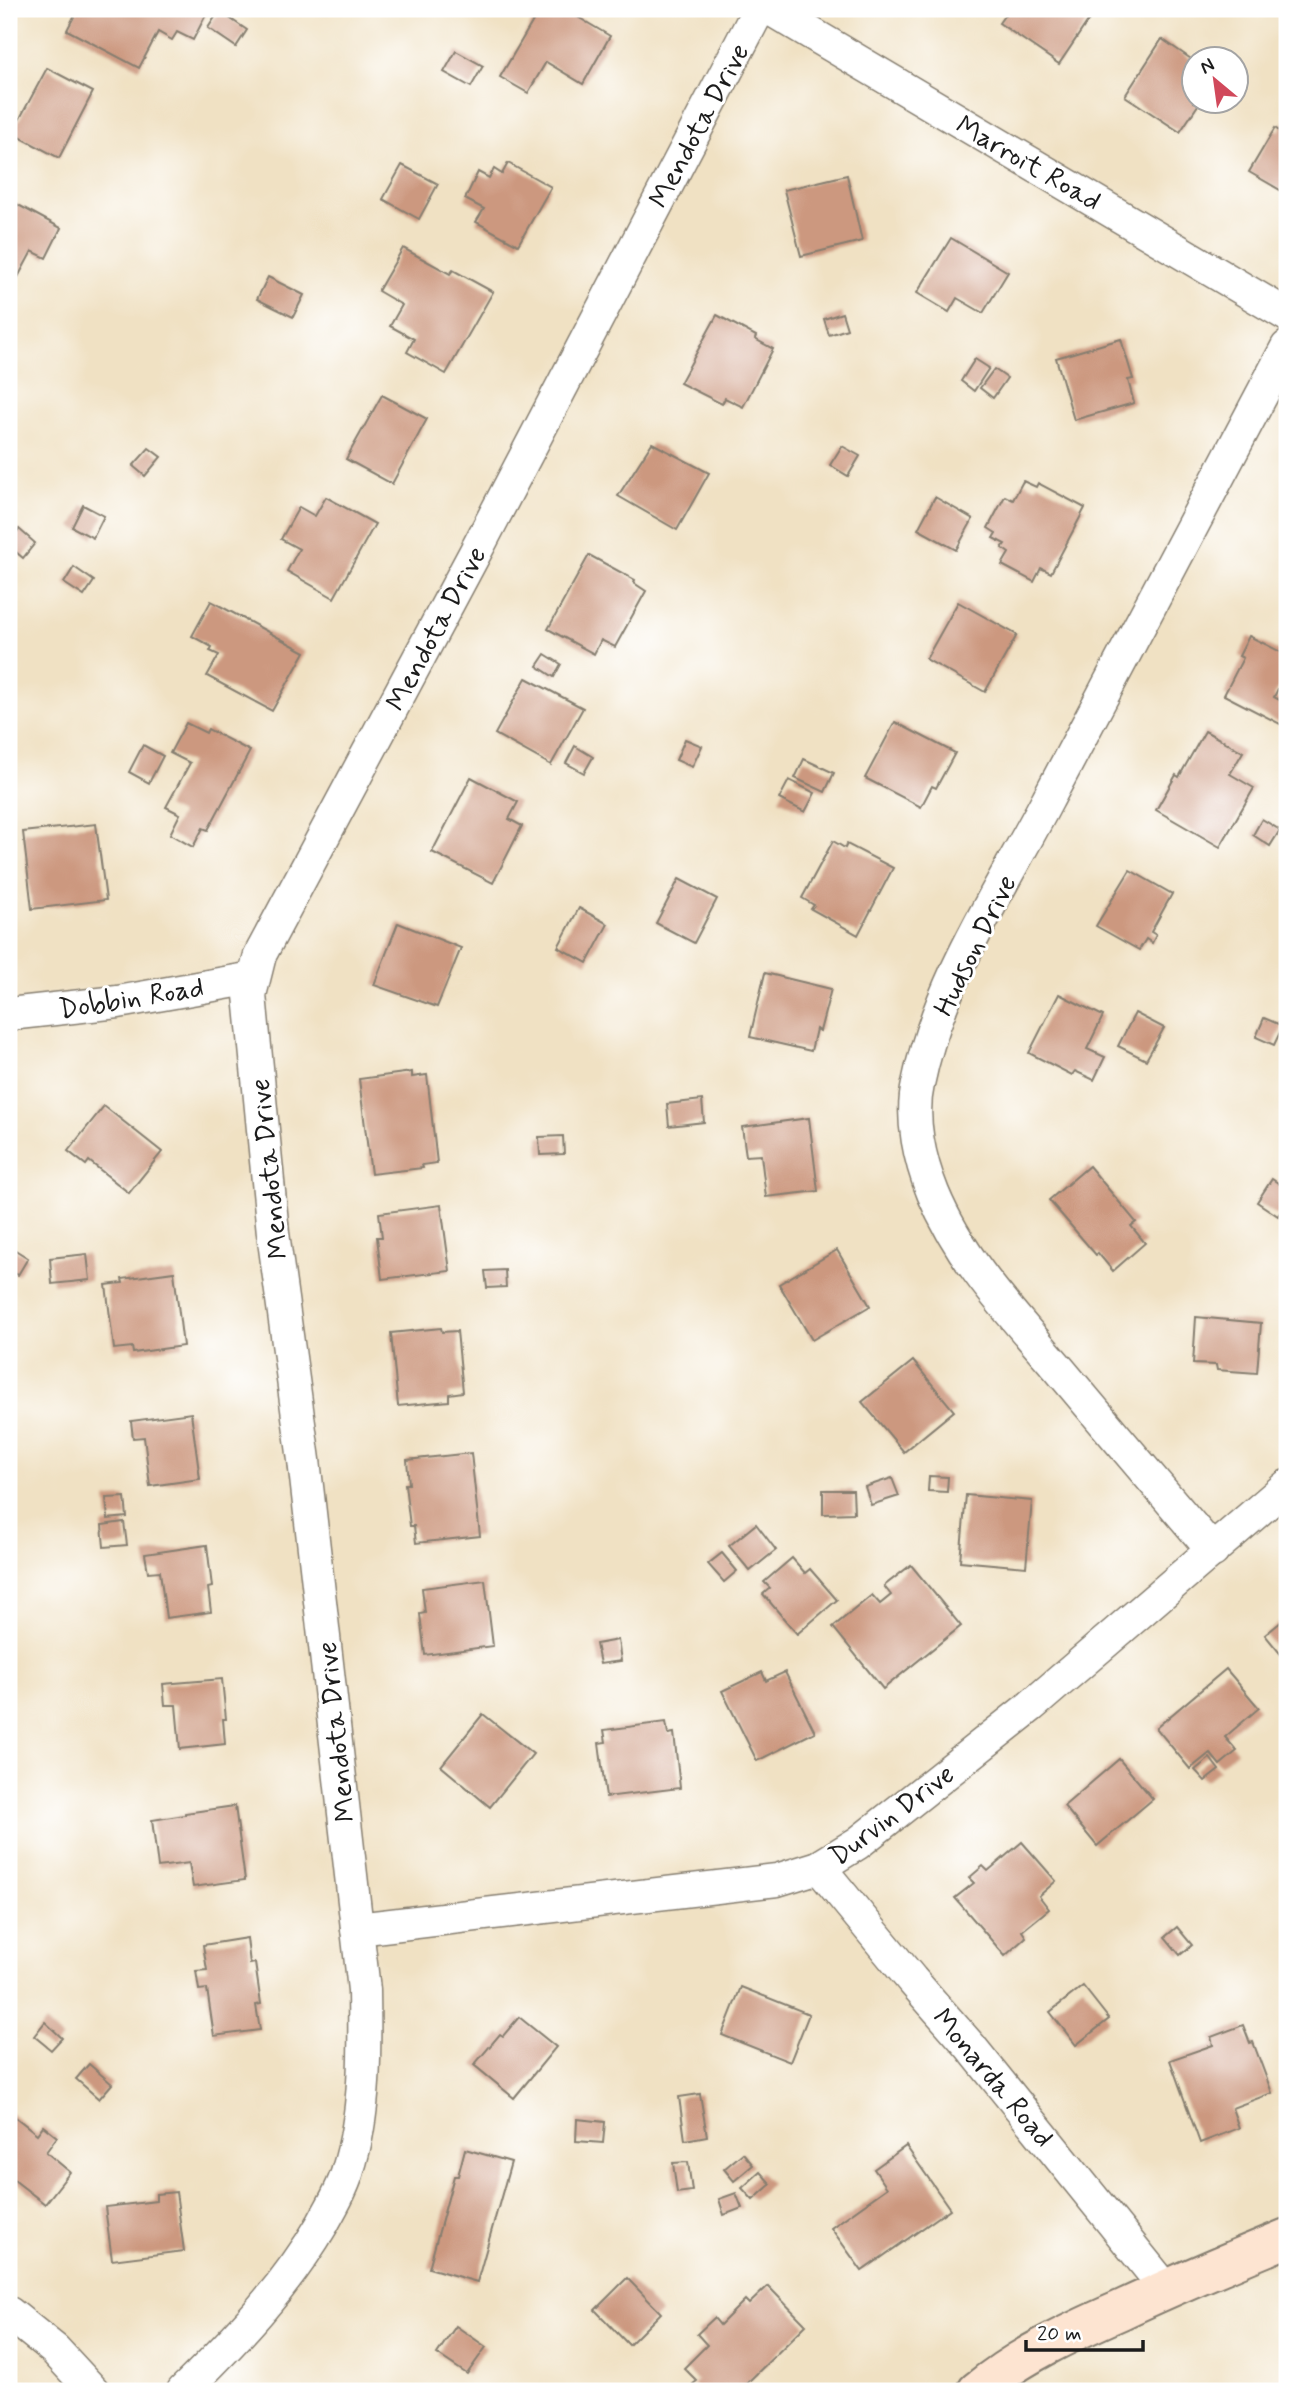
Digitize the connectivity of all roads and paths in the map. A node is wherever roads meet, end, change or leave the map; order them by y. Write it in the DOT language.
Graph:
graph roads {
  1 [pos="759,9"];
  2 [pos="770,9"];
  3 [pos="1287,315"];
  4 [pos="1287,347"];
  5 [pos="253,978"];
  6 [pos="9,1014"];
  7 [pos="1287,1486"];
  8 [pos="1213,1551"];
  9 [pos="819,1867"];
  10 [pos="357,1929"];
  11 [pos="1287,2238"];
  12 [pos="1166,2289"];
  13 [pos="9,2313"];
  14 [pos="93,2391"];
  15 [pos="183,2391"];
  16 [pos="977,2391"];
  1 -- 5 [label="street, Mendota Drive"];
  2 -- 3 [label="street, Marroit Road"];
  4 -- 8 [label="street, Hudson Drive"];
  5 -- 6 [label="street, Dobbin Road"];
  5 -- 10 [label="street, Mendota Drive"];
  7 -- 8 [label="street, Durvin Drive"];
  8 -- 9 [label="street, Durvin Drive"];
  9 -- 10 [label="street, Durvin Drive"];
  9 -- 12 [label="street, Monarda Road"];
  10 -- 15 [label="street, Mendota Drive"];
  11 -- 12 [label="street"];
  12 -- 16 [label="street"];
  13 -- 14 [label="street"];
}
